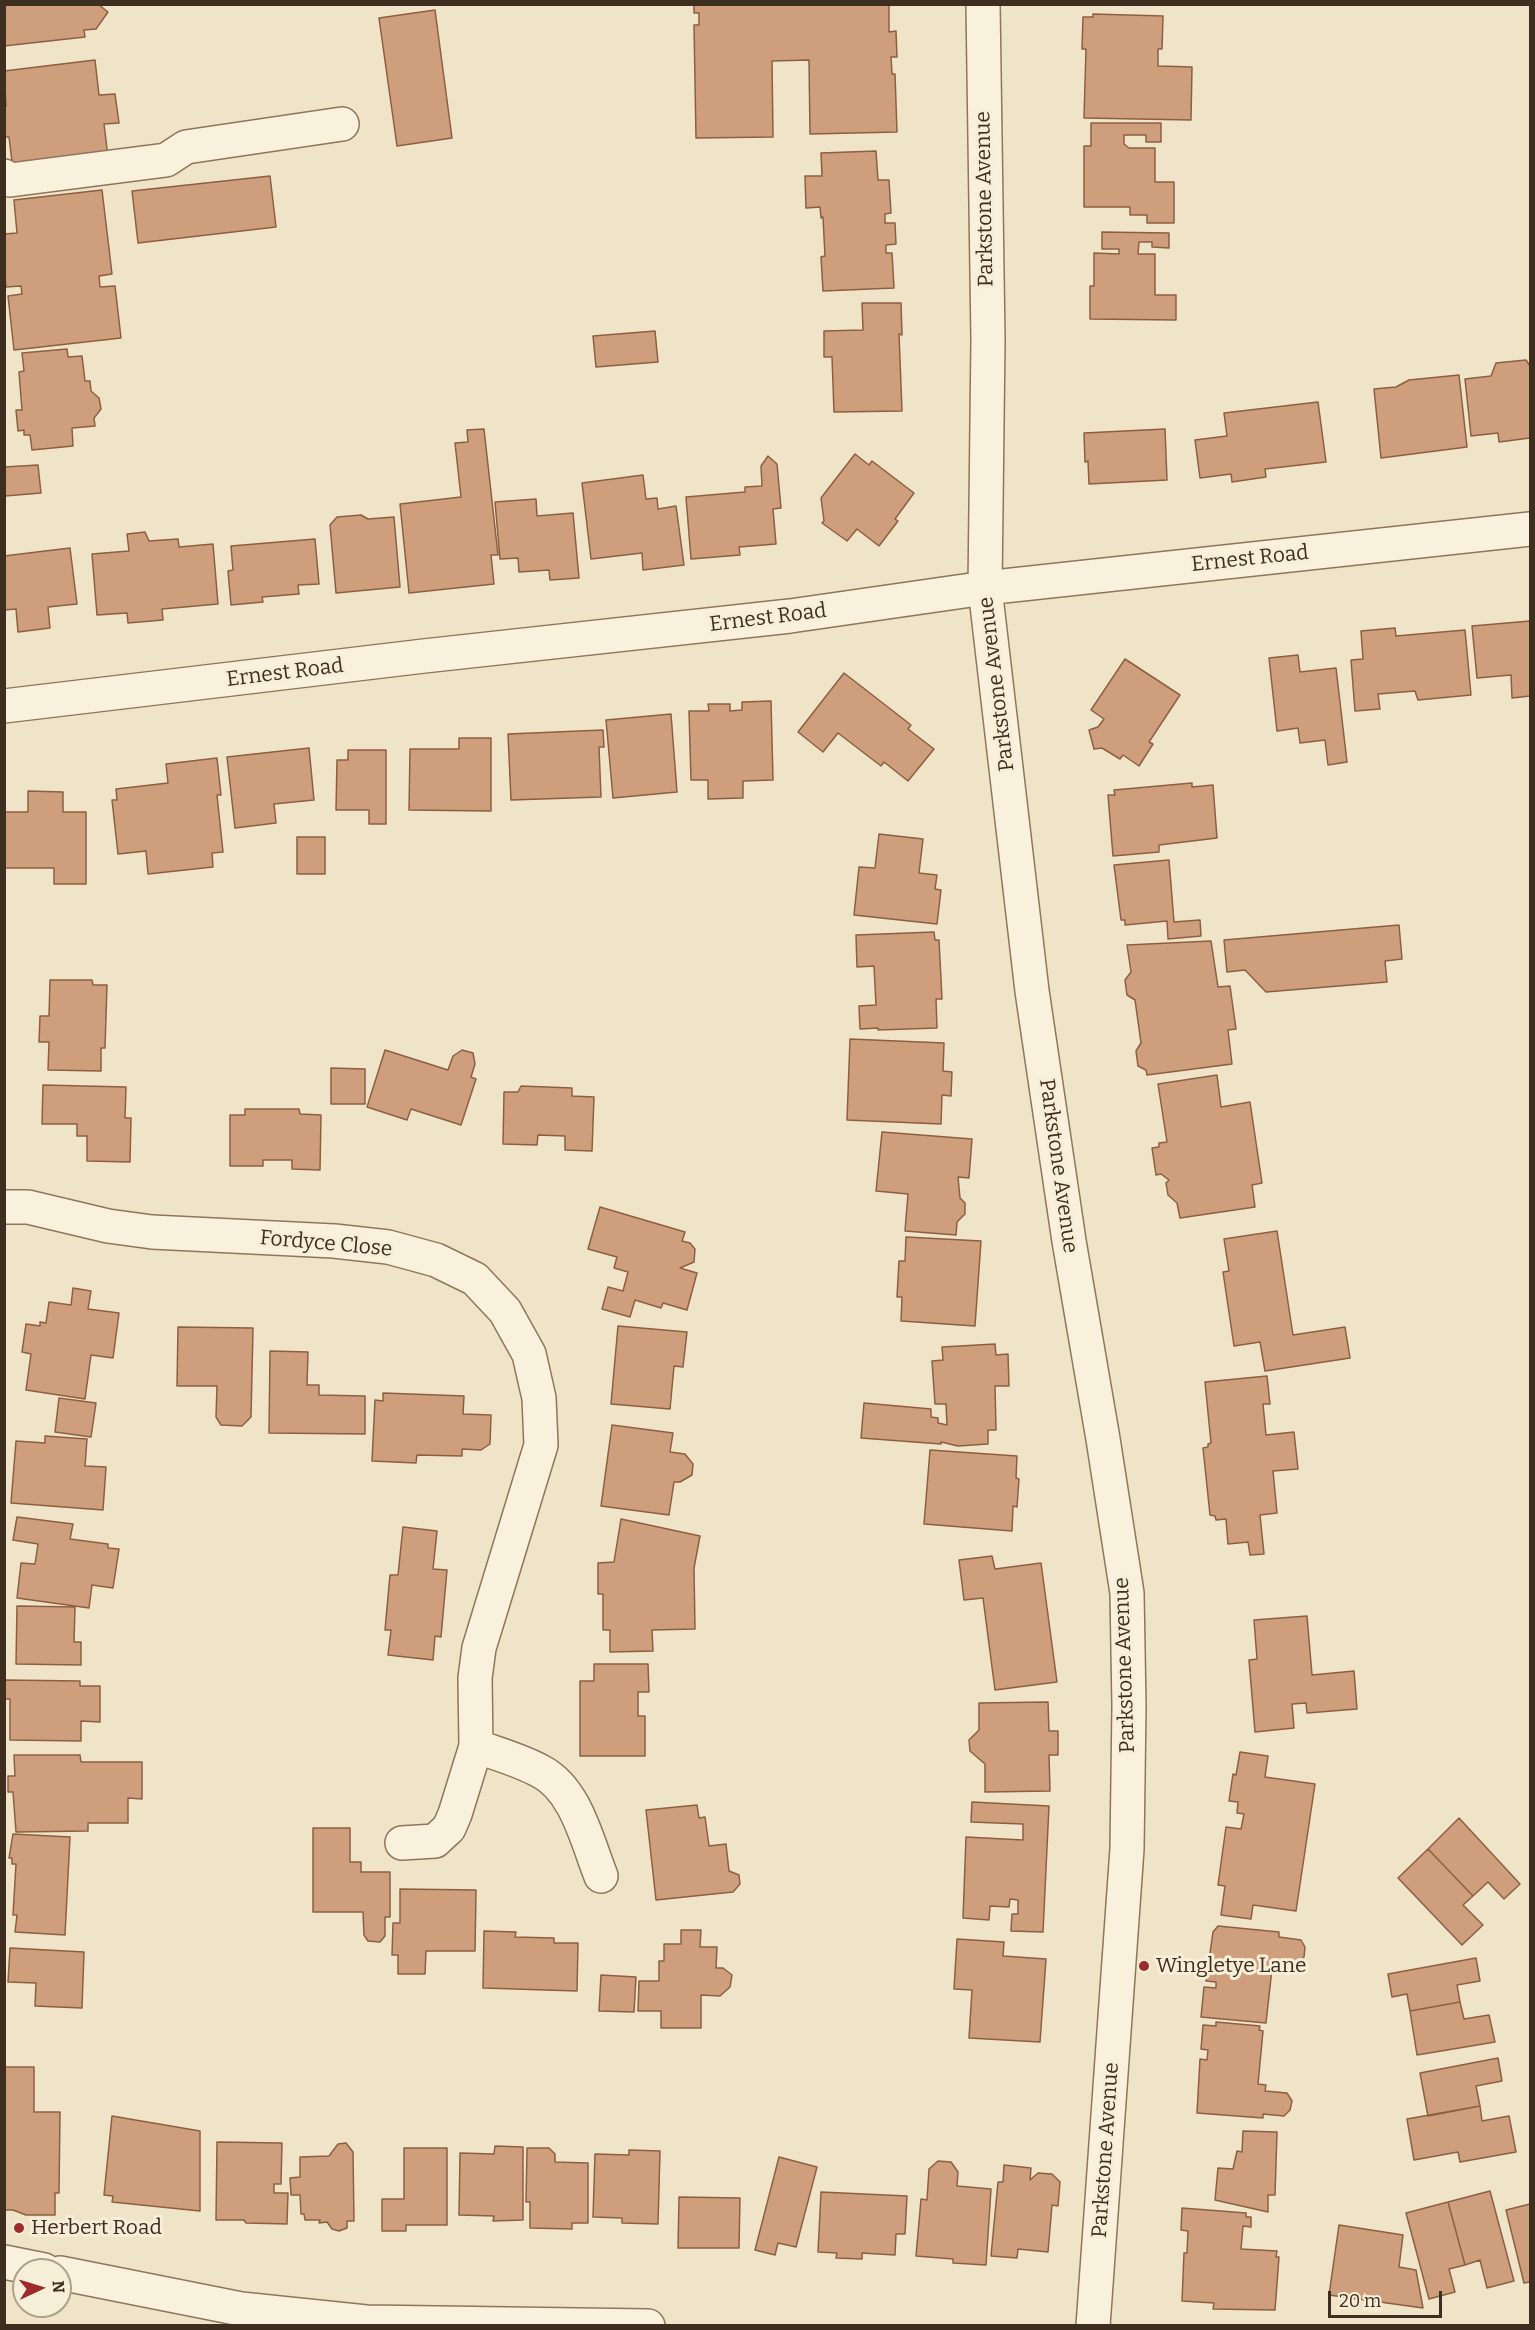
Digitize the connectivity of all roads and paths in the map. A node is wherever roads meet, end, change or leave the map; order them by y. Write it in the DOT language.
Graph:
graph roads {
  1 [pos="983,4"];
  2 [pos="342,124"];
  3 [pos="4,176"];
  4 [pos="1530,529"];
  5 [pos="985,588"];
  6 [pos="4,706"];
  7 [pos="4,1207"];
  8 [pos="476,1746"];
  9 [pos="402,1843"];
  10 [pos="601,1876"];
  11 [pos="72,2275"];
  12 [pos="648,2325"];
  13 [pos="1093,2325"];
  1 -- 5 [label="street, Parkstone Avenue"];
  2 -- 3 [label="street"];
  4 -- 5 [label="street, Ernest Road"];
  5 -- 6 [label="street, Ernest Road"];
  5 -- 13 [label="street, Parkstone Avenue"];
  7 -- 8 [label="street, Fordyce Close"];
  8 -- 9 [label="street, Fordyce Close"];
  8 -- 10 [label="street"];
  11 -- 12 [label="street"];
}
